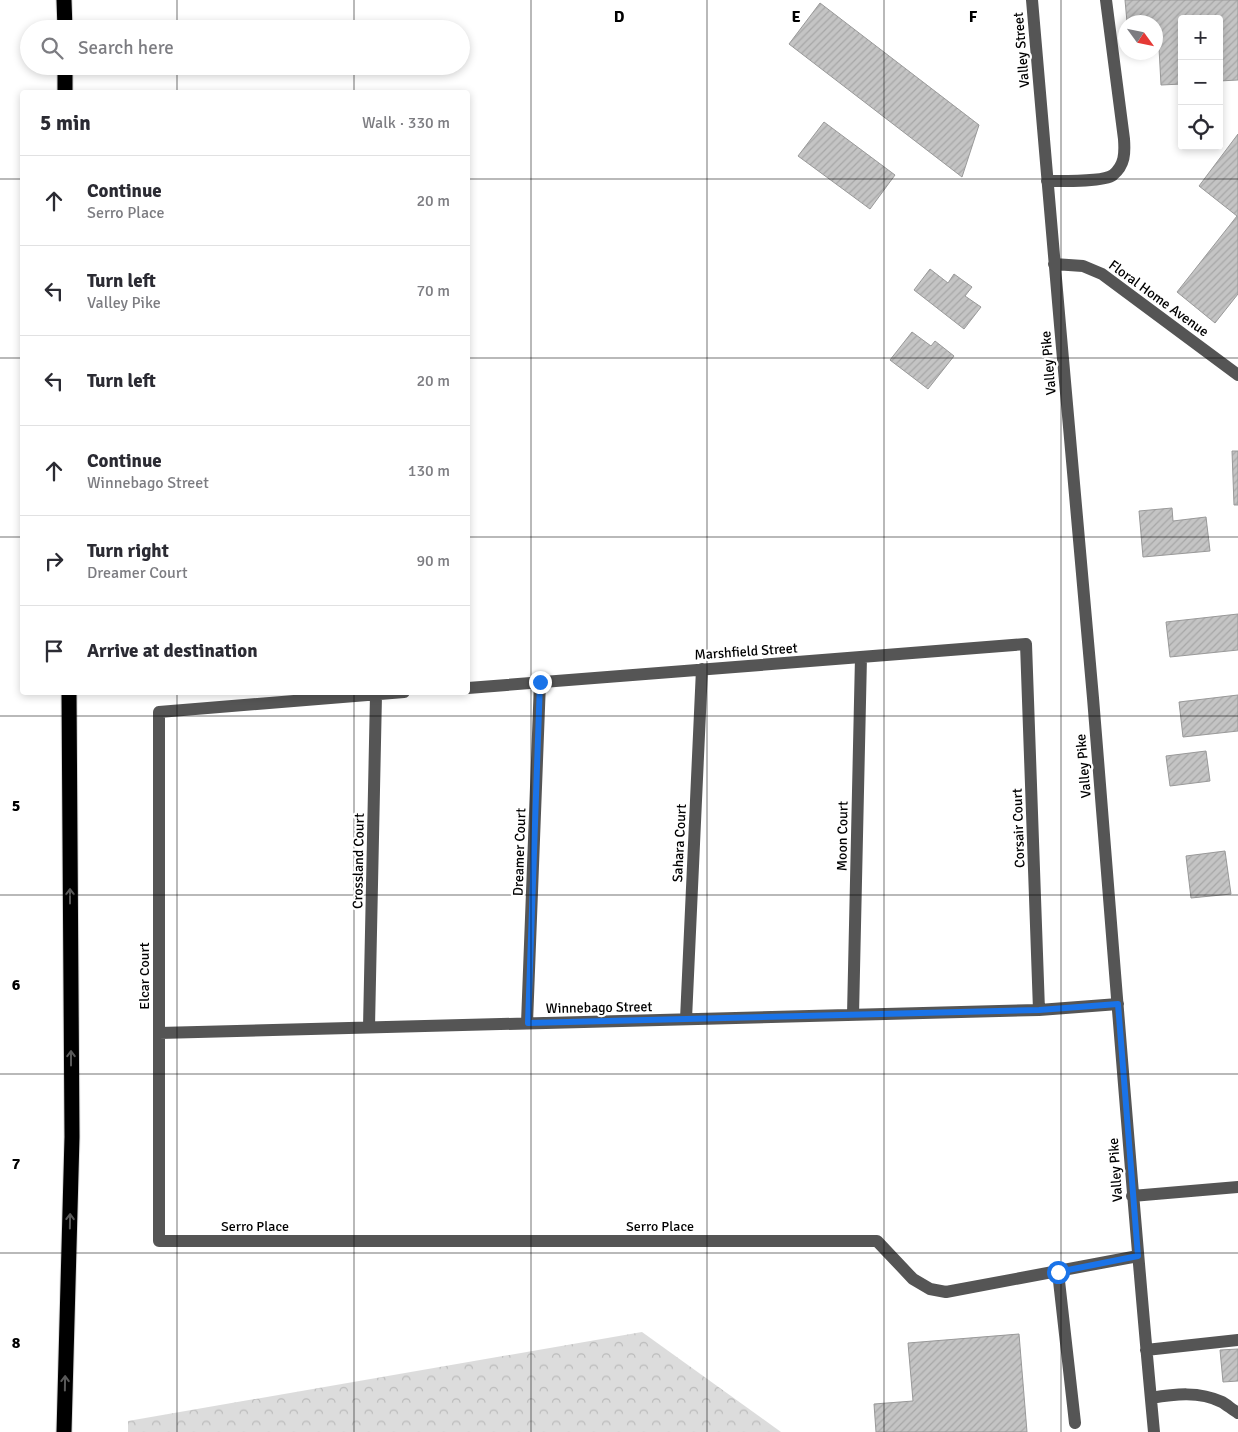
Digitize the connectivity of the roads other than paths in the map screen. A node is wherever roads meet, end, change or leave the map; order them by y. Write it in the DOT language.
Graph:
graph roads {
  1 [pos="64,0"];
  2 [pos="1032,0"];
  3 [pos="1106,0"];
  4 [pos="65,20"];
  5 [pos="65,75"];
  6 [pos="65,90"];
  7 [pos="1040,98"];
  8 [pos="1047,181"];
  9 [pos="1054,264"];
  10 [pos="1238,375"];
  11 [pos="1026,644"];
  12 [pos="861,657"];
  13 [pos="702,669"];
  14 [pos="540,682"];
  15 [pos="470,688"];
  16 [pos="69,695"];
  17 [pos="376,695"];
  18 [pos="1118,1004"];
  19 [pos="1039,1010"];
  20 [pos="852,1015"];
  21 [pos="686,1019"];
  22 [pos="528,1023"];
  23 [pos="369,1027"];
  24 [pos="159,1032"];
  25 [pos="1238,1187"];
  26 [pos="1132,1196"];
  27 [pos="158,1241"];
  28 [pos="1138,1256"];
  29 [pos="1058,1272"];
  30 [pos="1238,1340"];
  31 [pos="1146,1350"];
  32 [pos="1151,1398"];
  33 [pos="1238,1414"];
  34 [pos="1075,1423"];
  35 [pos="64,1432"];
  36 [pos="1154,1432"];
  1 -- 4 [label="highway"];
  2 -- 7 [label="street, Valley Street"];
  3 -- 8 [label="street"];
  5 -- 6 [label="highway"];
  7 -- 8 [label="street, Valley Pike"];
  8 -- 9 [label="street, Valley Pike"];
  9 -- 10 [label="street, Floral Home Avenue"];
  9 -- 18 [label="street, Valley Pike"];
  11 -- 12 [label="street, Marshfield Street"];
  11 -- 19 [label="street, Corsair Court"];
  12 -- 13 [label="street, Marshfield Street"];
  12 -- 20 [label="street, Moon Court"];
  13 -- 14 [label="street, Marshfield Street"];
  13 -- 21 [label="street, Sahara Court"];
  14 -- 15 [label="street, Marshfield Street"];
  14 -- 22 [label="street, Dreamer Court"];
  35 -- 16 [label="highway, one-way"];
  17 -- 23 [label="street, Crossland Court"];
  17 -- 24 [label="street, Elcar Court"];
  18 -- 19 [label="street, Winnebago Street"];
  18 -- 26 [label="street, Valley Pike"];
  19 -- 20 [label="street, Winnebago Street"];
  20 -- 21 [label="street, Winnebago Street"];
  21 -- 22 [label="street, Winnebago Street"];
  22 -- 23 [label="street, Winnebago Street"];
  23 -- 24 [label="street, Winnebago Street"];
  24 -- 27 [label="street, Elcar Court"];
  25 -- 26 [label="street"];
  26 -- 28 [label="street, Valley Pike"];
  27 -- 29 [label="street, Serro Place"];
  28 -- 29 [label="street, Serro Place"];
  28 -- 31 [label="street, Valley Pike"];
  29 -- 34 [label="street"];
  30 -- 31 [label="street"];
  31 -- 32 [label="street, Valley Pike"];
  32 -- 33 [label="street"];
  32 -- 36 [label="street, Valley Pike"];
}
